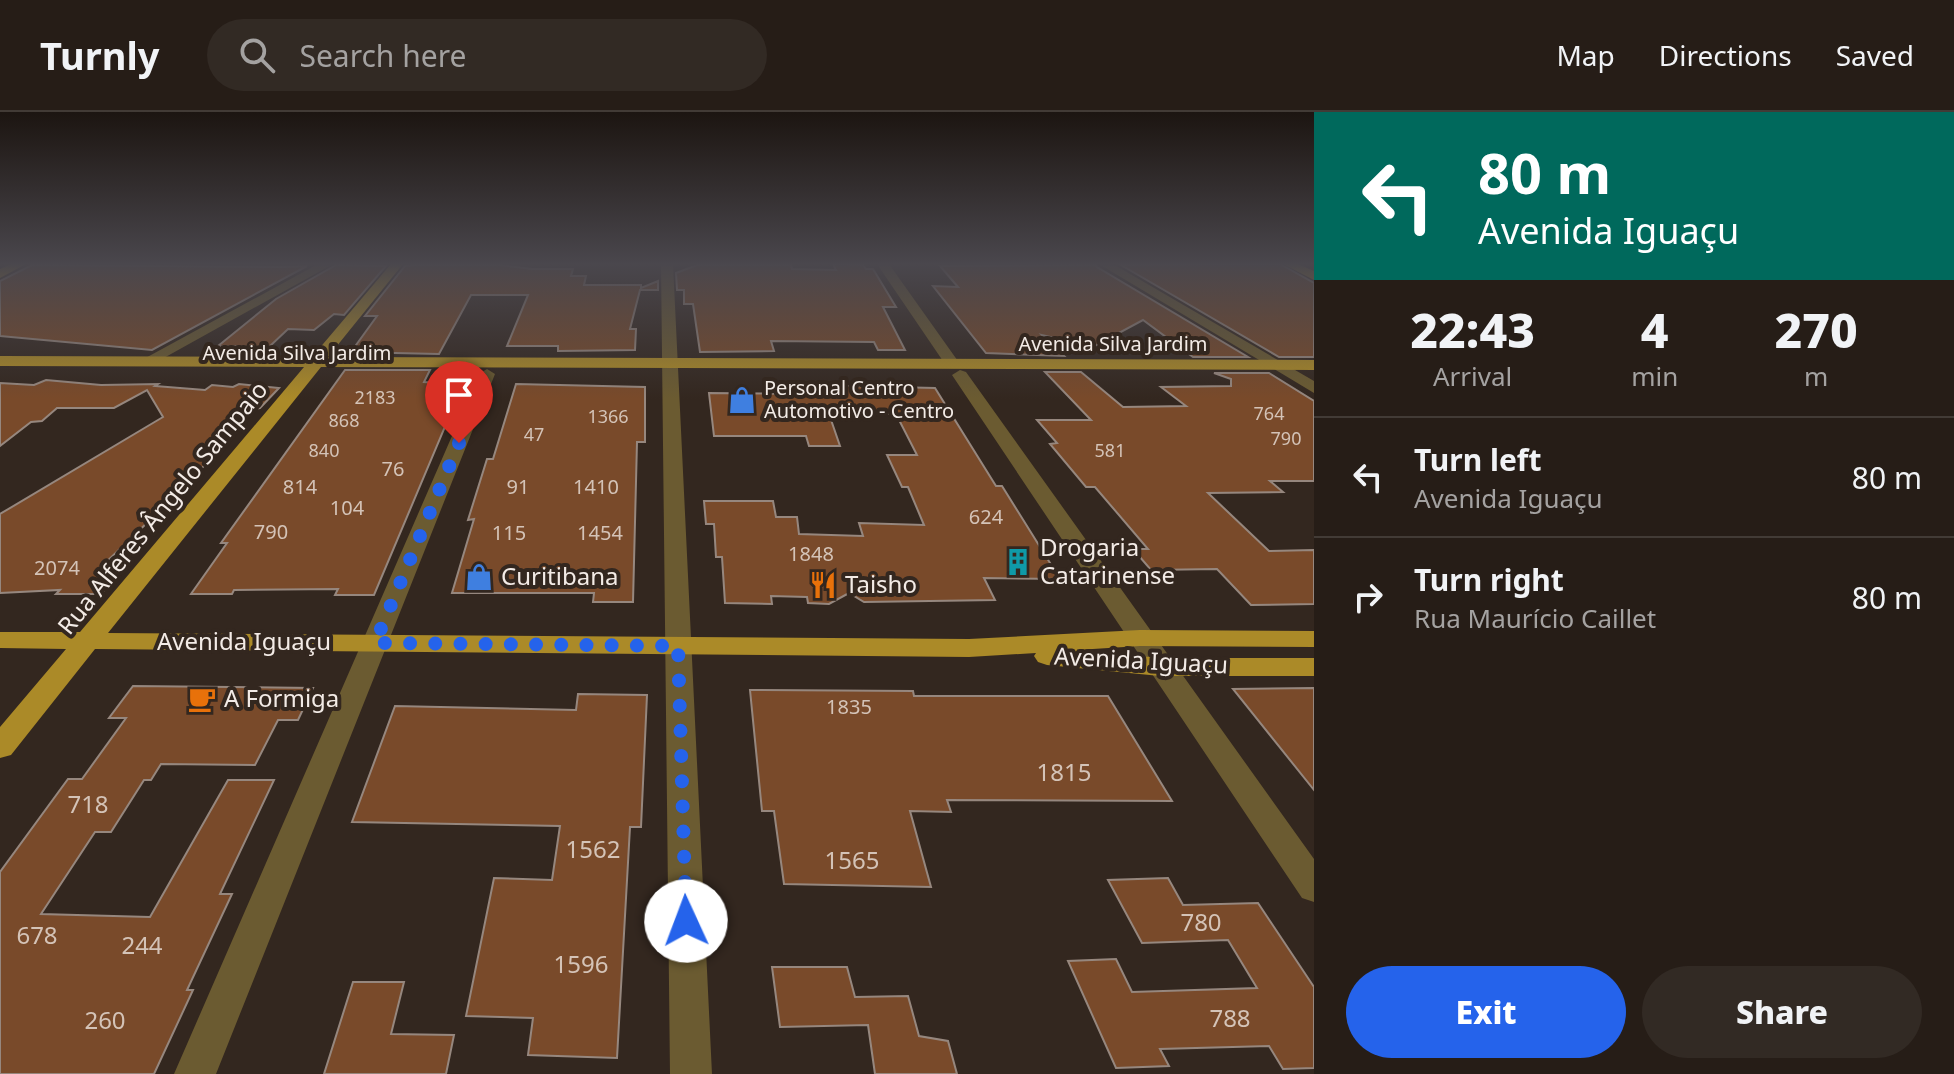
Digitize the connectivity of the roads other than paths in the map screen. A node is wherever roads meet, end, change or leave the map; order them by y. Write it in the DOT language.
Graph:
graph roads {
  1 [pos="244,309"];
  2 [pos="360,309"];
  3 [pos="668,309"];
  4 [pos="914,309"];
  5 [pos="1181,309"];
  6 [pos="148,361"];
  7 [pos="561,362"];
  8 [pos="1150,364"];
  9 [pos="1276,365"];
  10 [pos="1314,365"];
  11 [pos="1,367"];
  12 [pos="312,368"];
  13 [pos="670,369"];
  14 [pos="956,369"];
  15 [pos="487,374"];
  16 [pos="519,374"];
  17 [pos="1189,376"];
  18 [pos="1295,376"];
  19 [pos="1314,376"];
  20 [pos="1314,388"];
  21 [pos="1140,638"];
  22 [pos="1314,639"];
  23 [pos="0,640"];
  24 [pos="87,641"];
  25 [pos="375,643"];
  26 [pos="678,646"];
  27 [pos="969,648"];
  28 [pos="1160,667"];
  29 [pos="1314,667"];
  30 [pos="0,747"];
  31 [pos="1314,887"];
  32 [pos="195,1074"];
  33 [pos="691,1074"];
  1 -- 6 [label="street"];
  2 -- 12 [label="main road, Rua Alferes Ângelo Sampaio"];
  3 -- 13 [label="street"];
  4 -- 14 [label="street"];
  5 -- 9 [label="street"];
  6 -- 11 [label="main road, Avenida Silva Jardim"];
  6 -- 12 [label="main road, Avenida Silva Jardim"];
  7 -- 12 [label="main road, Avenida Silva Jardim"];
  7 -- 13 [label="main road, Avenida Silva Jardim"];
  7 -- 16 [label="main road"];
  8 -- 9 [label="main road, Avenida Silva Jardim"];
  8 -- 14 [label="main road, Avenida Silva Jardim"];
  8 -- 17 [label="main road"];
  9 -- 10 [label="main road, Avenida Silva Jardim"];
  9 -- 18 [label="street"];
  11 -- 12 [label="main road, Avenida Silva Jardim"];
  12 -- 15 [label="main road, Avenida Silva Jardim"];
  12 -- 24 [label="main road, Rua Alferes Ângelo Sampaio"];
  13 -- 14 [label="main road, Avenida Silva Jardim"];
  13 -- 16 [label="main road, Avenida Silva Jardim"];
  13 -- 26 [label="street"];
  14 -- 17 [label="main road, Avenida Silva Jardim"];
  14 -- 21 [label="street"];
  15 -- 16 [label="main road, Avenida Silva Jardim"];
  15 -- 25 [label="street"];
  17 -- 18 [label="main road, Avenida Silva Jardim"];
  18 -- 19 [label="main road, Avenida Silva Jardim"];
  18 -- 20 [label="street"];
  21 -- 22 [label="main road, Avenida Iguaçu"];
  21 -- 27 [label="main road, Avenida Iguaçu"];
  21 -- 28 [label="street"];
  23 -- 24 [label="main road, Avenida Iguaçu"];
  24 -- 25 [label="main road, Avenida Iguaçu"];
  24 -- 30 [label="main road, Rua Alferes Ângelo Sampaio"];
  25 -- 26 [label="main road, Avenida Iguaçu"];
  25 -- 32 [label="street"];
  26 -- 27 [label="main road, Avenida Iguaçu"];
  26 -- 33 [label="street"];
  27 -- 28 [label="main road, Avenida Iguaçu"];
  28 -- 29 [label="main road, Avenida Iguaçu"];
  28 -- 31 [label="street"];
}
